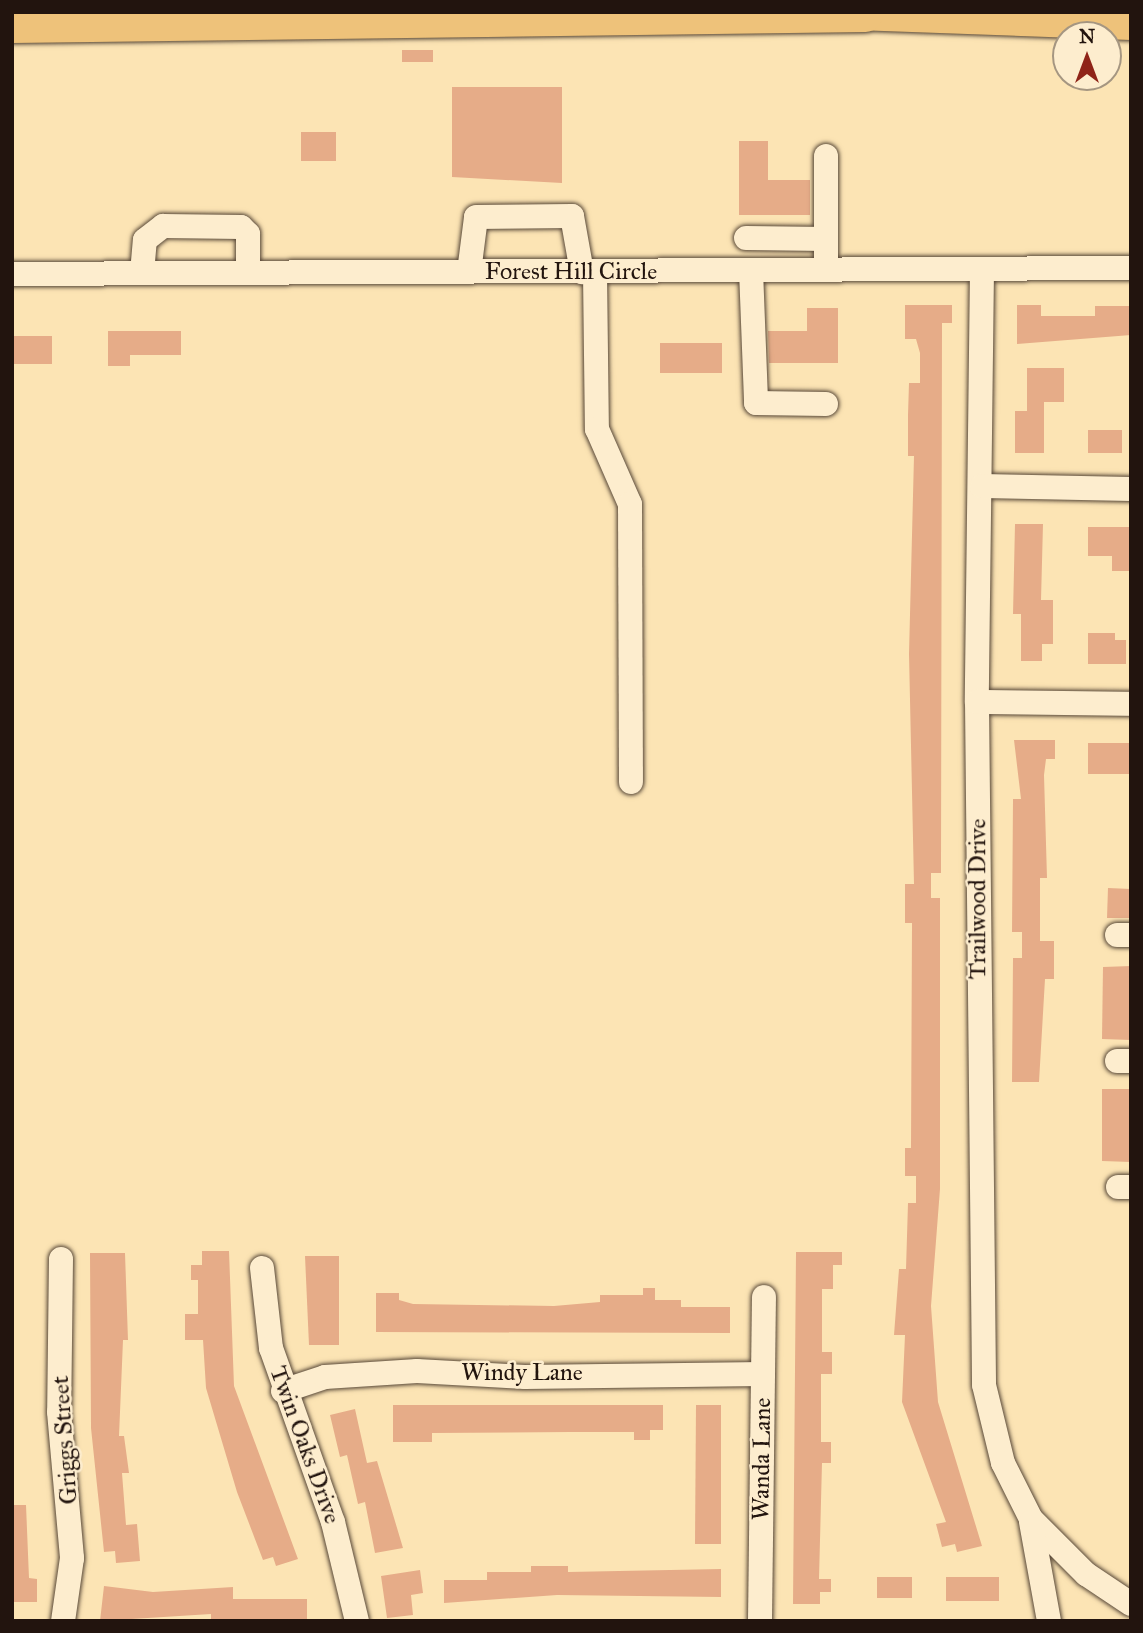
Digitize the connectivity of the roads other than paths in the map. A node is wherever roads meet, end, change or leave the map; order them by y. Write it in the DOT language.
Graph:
graph roads {
  1 [pos="861,13"];
  2 [pos="1131,22"];
  3 [pos="12,25"];
  4 [pos="825,156"];
  5 [pos="746,238"];
  6 [pos="825,239"];
  7 [pos="1131,268"];
  8 [pos="751,270"];
  9 [pos="825,270"];
  10 [pos="982,270"];
  11 [pos="248,272"];
  12 [pos="469,272"];
  13 [pos="142,273"];
  14 [pos="588,273"];
  15 [pos="12,274"];
  16 [pos="825,404"];
  17 [pos="982,486"];
  18 [pos="1131,489"];
  19 [pos="977,702"];
  20 [pos="1131,704"];
  21 [pos="631,782"];
  22 [pos="61,1259"];
  23 [pos="262,1268"];
  24 [pos="764,1297"];
  25 [pos="763,1374"];
  26 [pos="283,1391"];
  27 [pos="1031,1519"];
  28 [pos="1131,1604"];
  29 [pos="63,1621"];
  30 [pos="357,1621"];
  31 [pos="760,1621"];
  32 [pos="1049,1621"];
  1 -- 2 [label="highway"];
  1 -- 3 [label="highway"];
  4 -- 6 [label="street"];
  5 -- 6 [label="street"];
  6 -- 9 [label="street"];
  7 -- 10 [label="street, Forest Hill Circle"];
  8 -- 9 [label="street, Forest Hill Circle"];
  8 -- 14 [label="street, Forest Hill Circle"];
  8 -- 16 [label="street"];
  9 -- 10 [label="street, Forest Hill Circle"];
  10 -- 17 [label="street, Trailwood Drive"];
  11 -- 12 [label="street, Forest Hill Circle"];
  11 -- 13 [label="street, Forest Hill Circle"];
  11 -- 13 [label="street"];
  12 -- 14 [label="street, Forest Hill Circle"];
  12 -- 14 [label="street"];
  13 -- 15 [label="street, Forest Hill Circle"];
  14 -- 21 [label="street"];
  17 -- 18 [label="street"];
  17 -- 19 [label="street, Trailwood Drive"];
  19 -- 20 [label="street"];
  19 -- 27 [label="street, Trailwood Drive"];
  22 -- 29 [label="street, Griggs Street"];
  23 -- 26 [label="street, Twin Oaks Drive"];
  24 -- 25 [label="street, Wanda Lane"];
  25 -- 26 [label="street, Windy Lane"];
  25 -- 31 [label="street, Wanda Lane"];
  26 -- 30 [label="street, Twin Oaks Drive"];
  27 -- 28 [label="street, Trailwood Drive"];
  27 -- 32 [label="street, Trailwood Drive"];
}
